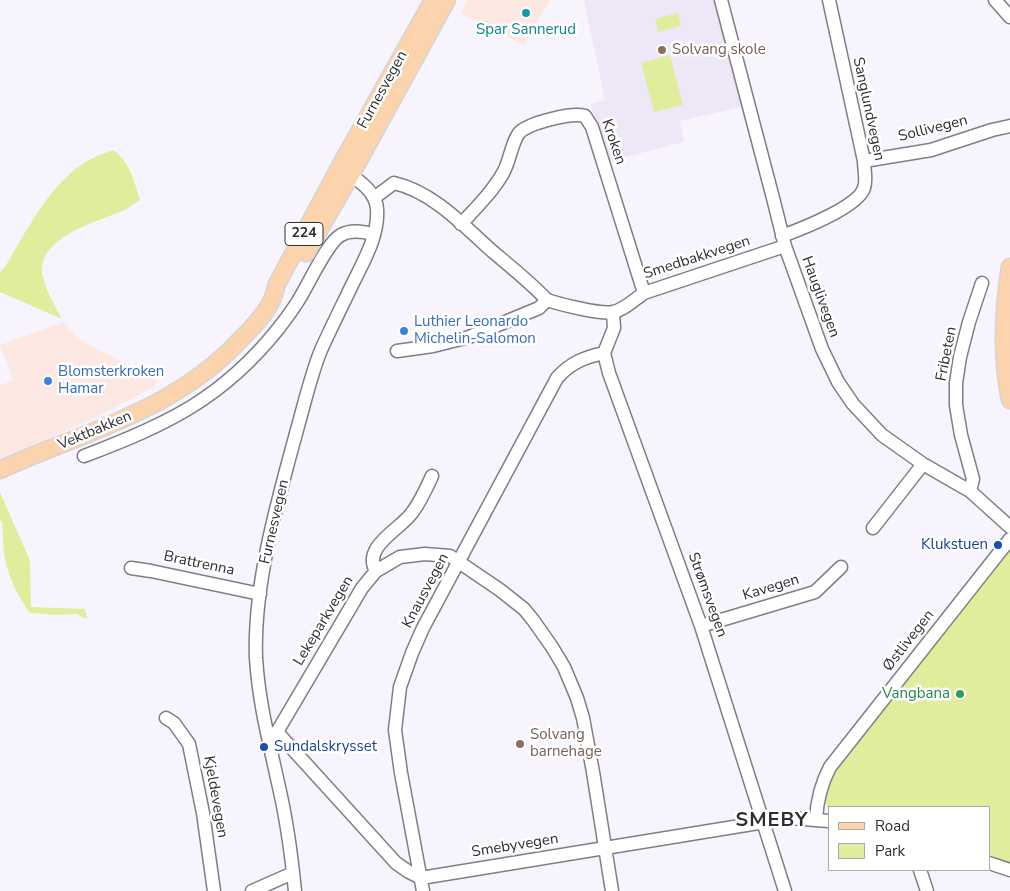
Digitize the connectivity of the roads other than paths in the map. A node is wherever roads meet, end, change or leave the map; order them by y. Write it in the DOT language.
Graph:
graph roads {
  1 [pos="433,0"];
  2 [pos="447,0"];
  3 [pos="721,0"];
  4 [pos="828,0"];
  5 [pos="995,0"];
  6 [pos="1010,17"];
  7 [pos="1010,126"];
  8 [pos="864,161"];
  9 [pos="345,172"];
  10 [pos="374,198"];
  11 [pos="462,224"];
  12 [pos="374,234"];
  13 [pos="783,241"];
  14 [pos="1010,267"];
  15 [pos="982,283"];
  16 [pos="644,293"];
  17 [pos="547,300"];
  18 [pos="613,313"];
  19 [pos="397,351"];
  20 [pos="604,353"];
  21 [pos="1010,400"];
  22 [pos="84,456"];
  23 [pos="923,464"];
  24 [pos="0,470"];
  25 [pos="432,476"];
  26 [pos="970,491"];
  27 [pos="1010,527"];
  28 [pos="873,528"];
  29 [pos="1010,539"];
  30 [pos="459,563"];
  31 [pos="841,567"];
  32 [pos="131,568"];
  33 [pos="376,571"];
  34 [pos="260,594"];
  35 [pos="701,626"];
  36 [pos="166,718"];
  37 [pos="272,734"];
  38 [pos="823,820"];
  39 [pos="762,822"];
  40 [pos="605,848"];
  41 [pos="990,863"];
  42 [pos="1010,870"];
  43 [pos="920,871"];
  44 [pos="293,873"];
  45 [pos="421,878"];
  46 [pos="214,891"];
  47 [pos="252,891"];
  48 [pos="295,891"];
  49 [pos="423,891"];
  50 [pos="612,891"];
  51 [pos="785,891"];
  52 [pos="927,891"];
  1 -- 9 [label="main road, Furnesvegen / 224"];
  2 -- 9 [label="main road, Furnesvegen / 224"];
  3 -- 13 [label="street, Hauglivegen"];
  4 -- 8 [label="street, Sanglundvegen"];
  5 -- 6 [label="street"];
  7 -- 8 [label="street, Sollivegen"];
  8 -- 13 [label="street, Sanglundvegen"];
  9 -- 10 [label="street"];
  9 -- 24 [label="main road, Vektbakken / 224"];
  10 -- 11 [label="street"];
  10 -- 12 [label="street, Furnesvegen"];
  11 -- 16 [label="street, Kroken"];
  11 -- 17 [label="street"];
  12 -- 22 [label="street, Vektbakken"];
  12 -- 34 [label="street, Furnesvegen"];
  13 -- 16 [label="street, Smedbakkvegen"];
  13 -- 23 [label="street, Hauglivegen"];
  14 -- 21 [label="main road"];
  15 -- 26 [label="street, Fribeten"];
  16 -- 18 [label="street, Smedbakkvegen"];
  17 -- 18 [label="street"];
  17 -- 19 [label="street"];
  18 -- 20 [label="street"];
  20 -- 30 [label="street, Knausvegen"];
  20 -- 35 [label="street, Strømsvegen"];
  23 -- 26 [label="street, Hauglivegen"];
  23 -- 28 [label="street"];
  25 -- 33 [label="street"];
  26 -- 27 [label="street, Hauglivegen"];
  29 -- 38 [label="street, Østlivegen"];
  30 -- 33 [label="street, Lekeparkvegen"];
  30 -- 40 [label="street, Lekeparkvegen"];
  30 -- 45 [label="street, Knausvegen"];
  31 -- 35 [label="street, Kavegen"];
  32 -- 34 [label="street, Brattrenna"];
  33 -- 37 [label="street, Lekeparkvegen"];
  34 -- 37 [label="street, Furnesvegen"];
  35 -- 39 [label="street, Strømsvegen"];
  36 -- 46 [label="street, Kjeldevegen"];
  37 -- 44 [label="street, Furnesvegen"];
  37 -- 45 [label="street"];
  38 -- 39 [label="street, Smebyvegen"];
  39 -- 40 [label="street, Smebyvegen"];
  39 -- 51 [label="street, Strømsvegen"];
  40 -- 45 [label="street, Smebyvegen"];
  40 -- 50 [label="street, Lekeparkvegen"];
  41 -- 42 [label="street"];
  43 -- 52 [label="street"];
  44 -- 47 [label="street"];
  44 -- 48 [label="street, Furnesvegen"];
  45 -- 49 [label="street, Knausvegen"];
}
